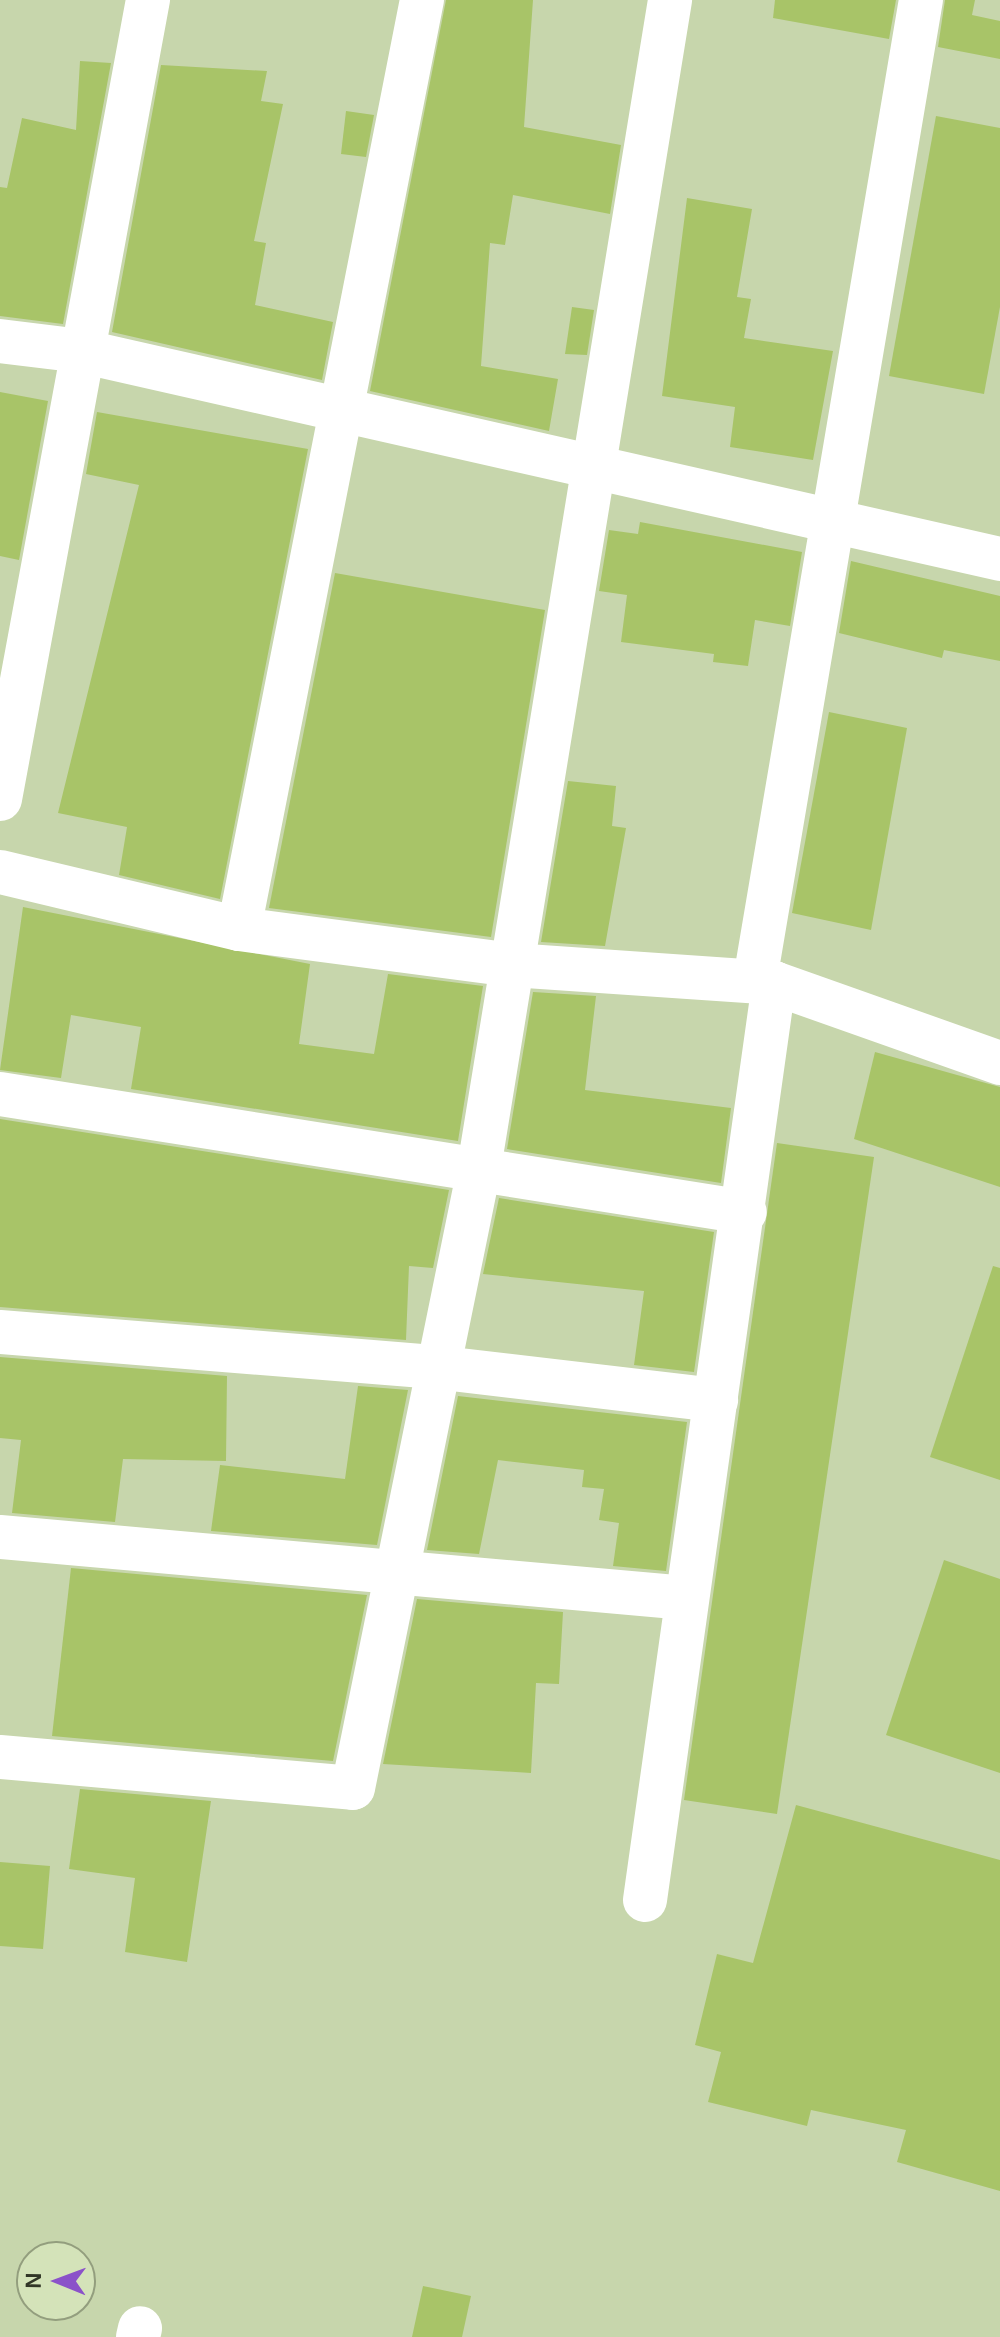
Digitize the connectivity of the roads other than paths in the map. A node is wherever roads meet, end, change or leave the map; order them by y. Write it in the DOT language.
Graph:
graph roads {
  1 [pos="148,0"];
  2 [pos="422,0"];
  3 [pos="670,0"];
  4 [pos="921,0"];
  5 [pos="0,341"];
  6 [pos="81,351"];
  7 [pos="345,416"];
  8 [pos="597,470"];
  9 [pos="835,524"];
  10 [pos="1000,559"];
  11 [pos="0,799"];
  12 [pos="0,872"];
  13 [pos="239,929"];
  14 [pos="512,965"];
  15 [pos="765,982"];
  16 [pos="1000,1063"];
  17 [pos="0,1094"];
  18 [pos="478,1174"];
  19 [pos="745,1212"];
  20 [pos="0,1332"];
  21 [pos="443,1368"];
  22 [pos="716,1400"];
  23 [pos="0,1537"];
  24 [pos="401,1575"];
  25 [pos="686,1598"];
  26 [pos="0,1757"];
  27 [pos="645,1900"];
  1 -- 6 [label="street"];
  2 -- 7 [label="street"];
  3 -- 8 [label="street"];
  4 -- 9 [label="street"];
  5 -- 6 [label="street"];
  6 -- 7 [label="street"];
  6 -- 11 [label="street"];
  7 -- 8 [label="street"];
  7 -- 13 [label="street"];
  8 -- 9 [label="street"];
  8 -- 14 [label="street"];
  9 -- 10 [label="street"];
  9 -- 15 [label="street"];
  12 -- 13 [label="street"];
  13 -- 14 [label="street"];
  14 -- 15 [label="street"];
  14 -- 18 [label="street"];
  15 -- 16 [label="street"];
  15 -- 19 [label="street"];
  17 -- 18 [label="street"];
  18 -- 19 [label="street"];
  18 -- 21 [label="street"];
  19 -- 22 [label="street"];
  20 -- 21 [label="street"];
  21 -- 22 [label="street"];
  21 -- 24 [label="street"];
  22 -- 25 [label="street"];
  23 -- 24 [label="street"];
  24 -- 25 [label="street"];
  24 -- 26 [label="street"];
  25 -- 27 [label="street"];
}
